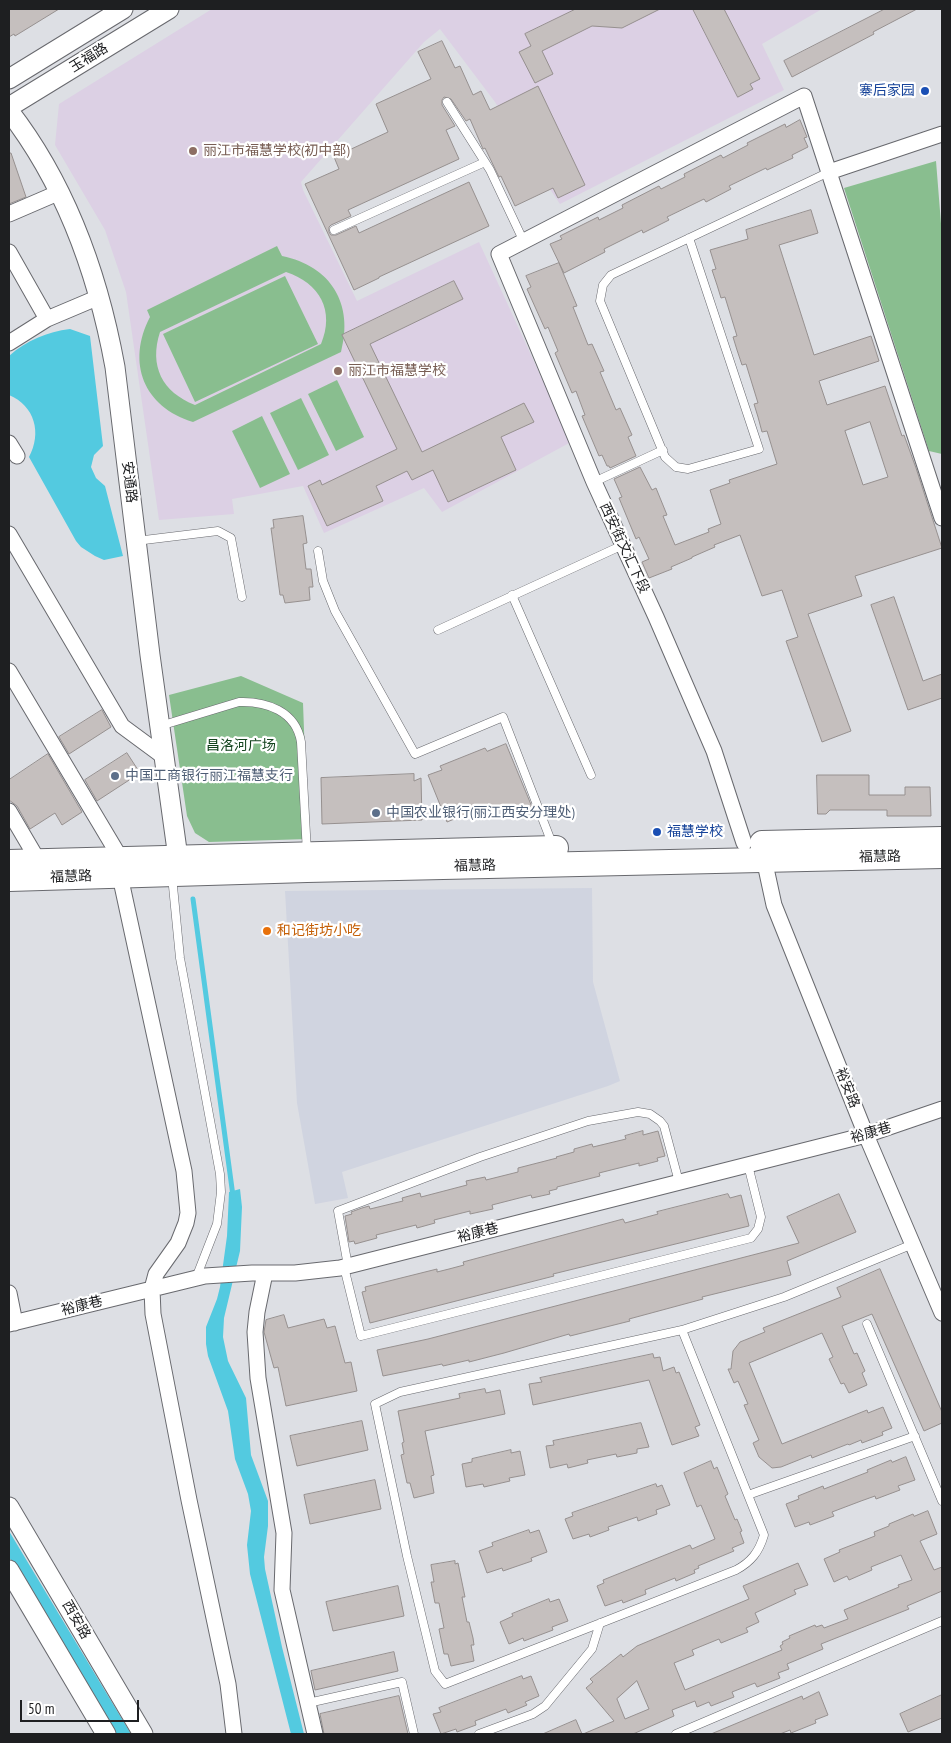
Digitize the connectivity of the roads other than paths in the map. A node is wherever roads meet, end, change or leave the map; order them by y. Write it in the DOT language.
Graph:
graph roads {
  1 [pos="123,9"];
  2 [pos="168,9"];
  3 [pos="9,79"];
  4 [pos="447,102"];
  5 [pos="9,107"];
  6 [pos="9,111"];
  7 [pos="942,134"];
  8 [pos="485,162"];
  9 [pos="830,172"];
  10 [pos="60,192"];
  11 [pos="9,214"];
  12 [pos="334,230"];
  13 [pos="689,238"];
  14 [pos="524,242"];
  15 [pos="9,252"];
  16 [pos="100,297"];
  17 [pos="47,319"];
  18 [pos="9,343"];
  19 [pos="663,450"];
  20 [pos="594,482"];
  21 [pos="942,518"];
  22 [pos="9,534"];
  23 [pos="136,541"];
  24 [pos="622,545"];
  25 [pos="318,550"];
  26 [pos="512,595"];
  27 [pos="242,597"];
  28 [pos="438,630"];
  29 [pos="9,671"];
  30 [pos="160,726"];
  31 [pos="164,758"];
  32 [pos="591,775"];
  33 [pos="9,811"];
  34 [pos="942,839"];
  35 [pos="744,843"];
  36 [pos="554,848"];
  37 [pos="307,854"];
  38 [pos="942,856"];
  39 [pos="764,860"];
  40 [pos="9,862"];
  41 [pos="39,862"];
  42 [pos="121,868"];
  43 [pos="177,869"];
  44 [pos="9,879"];
  45 [pos="942,1109"];
  46 [pos="866,1135"];
  47 [pos="748,1164"];
  48 [pos="679,1182"];
  49 [pos="913,1244"];
  50 [pos="346,1267"];
  51 [pos="258,1273"];
  52 [pos="201,1277"];
  53 [pos="152,1289"];
  54 [pos="9,1293"];
  55 [pos="942,1313"];
  56 [pos="12,1323"];
  57 [pos="867,1324"];
  58 [pos="682,1330"];
  59 [pos="915,1436"];
  60 [pos="748,1495"];
  61 [pos="942,1501"];
  62 [pos="9,1507"];
  63 [pos="9,1570"];
  64 [pos="942,1621"];
  65 [pos="600,1623"];
  66 [pos="308,1703"];
  67 [pos="106,1734"];
  68 [pos="143,1734"];
  69 [pos="234,1734"];
  70 [pos="315,1734"];
  71 [pos="414,1734"];
  72 [pos="480,1734"];
  73 [pos="676,1734"];
  1 -- 3 [label="street, 玉福路"];
  2 -- 5 [label="street, 玉福路"];
  4 -- 8 [label="lane"];
  6 -- 10 [label="street, 安通路"];
  7 -- 9 [label="street"];
  8 -- 12 [label="lane"];
  8 -- 14 [label="lane"];
  9 -- 13 [label="lane"];
  9 -- 14 [label="street"];
  9 -- 21 [label="street"];
  10 -- 11 [label="street"];
  10 -- 16 [label="street, 安通路"];
  13 -- 19 [label="lane"];
  13 -- 19 [label="lane"];
  14 -- 20 [label="street, 西安街文汇下段"];
  15 -- 17 [label="street"];
  16 -- 17 [label="street"];
  16 -- 23 [label="street, 安通路"];
  17 -- 18 [label="street"];
  19 -- 20 [label="lane"];
  20 -- 24 [label="street, 西安街文汇下段"];
  22 -- 31 [label="street"];
  23 -- 27 [label="lane"];
  23 -- 30 [label="street, 安通路"];
  24 -- 26 [label="lane"];
  24 -- 35 [label="street, 西安街文汇下段"];
  25 -- 36 [label="lane"];
  26 -- 28 [label="lane"];
  26 -- 32 [label="lane"];
  29 -- 42 [label="street"];
  30 -- 31 [label="street, 安通路"];
  30 -- 37 [label="lane"];
  31 -- 43 [label="street, 安通路"];
  33 -- 41 [label="street"];
  34 -- 35 [label="main road, 福慧路"];
  35 -- 36 [label="main road, 福慧路"];
  36 -- 37 [label="main road, 福慧路"];
  37 -- 43 [label="main road, 福慧路"];
  38 -- 39 [label="main road, 福慧路"];
  39 -- 43 [label="main road, 福慧路"];
  39 -- 46 [label="street, 裕安路"];
  40 -- 41 [label="main road, 福慧路"];
  41 -- 42 [label="main road, 福慧路"];
  42 -- 43 [label="main road, 福慧路"];
  42 -- 44 [label="main road, 福慧路"];
  42 -- 53 [label="street"];
  43 -- 52 [label="lane"];
  45 -- 46 [label="street, 裕康巷"];
  46 -- 47 [label="street, 裕康巷"];
  46 -- 49 [label="street, 裕安路"];
  47 -- 48 [label="street, 裕康巷"];
  47 -- 50 [label="lane"];
  48 -- 50 [label="street, 裕康巷"];
  48 -- 50 [label="lane"];
  49 -- 55 [label="street, 裕安路"];
  49 -- 58 [label="lane"];
  50 -- 51 [label="street, 裕康巷"];
  51 -- 52 [label="street, 裕康巷"];
  51 -- 66 [label="street"];
  52 -- 53 [label="street, 裕康巷"];
  53 -- 56 [label="street, 裕康巷"];
  53 -- 69 [label="street"];
  54 -- 56 [label="street"];
  57 -- 59 [label="lane"];
  58 -- 60 [label="lane"];
  58 -- 65 [label="lane"];
  59 -- 60 [label="lane"];
  59 -- 61 [label="lane"];
  60 -- 65 [label="lane"];
  62 -- 68 [label="street, 西安路"];
  63 -- 67 [label="street"];
  64 -- 73 [label="lane"];
  65 -- 72 [label="lane"];
  66 -- 70 [label="street"];
  66 -- 71 [label="lane"];
}
